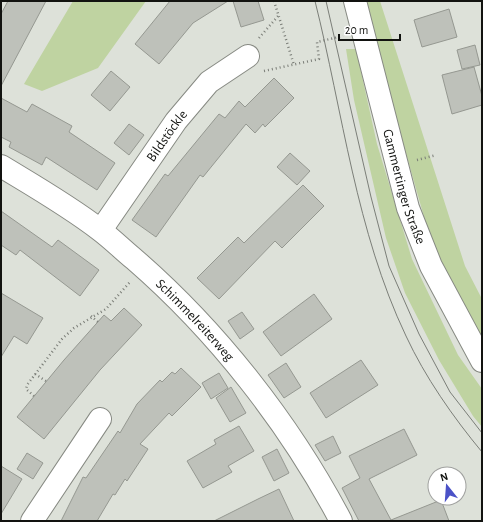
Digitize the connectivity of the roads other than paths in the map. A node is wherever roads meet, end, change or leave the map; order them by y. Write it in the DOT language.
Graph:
graph roads {
  1 [pos="355,1"];
  2 [pos="248,56"];
  3 [pos="1,166"];
  4 [pos="101,230"];
  5 [pos="482,361"];
  6 [pos="100,419"];
  7 [pos="32,521"];
  8 [pos="341,521"];
  1 -- 5 [label="street, Gammertinger Straße"];
  2 -- 4 [label="street, Bildstöckle"];
  3 -- 4 [label="street, Schimmelreiterweg"];
  4 -- 8 [label="street, Schimmelreiterweg"];
  6 -- 7 [label="street"];
}
